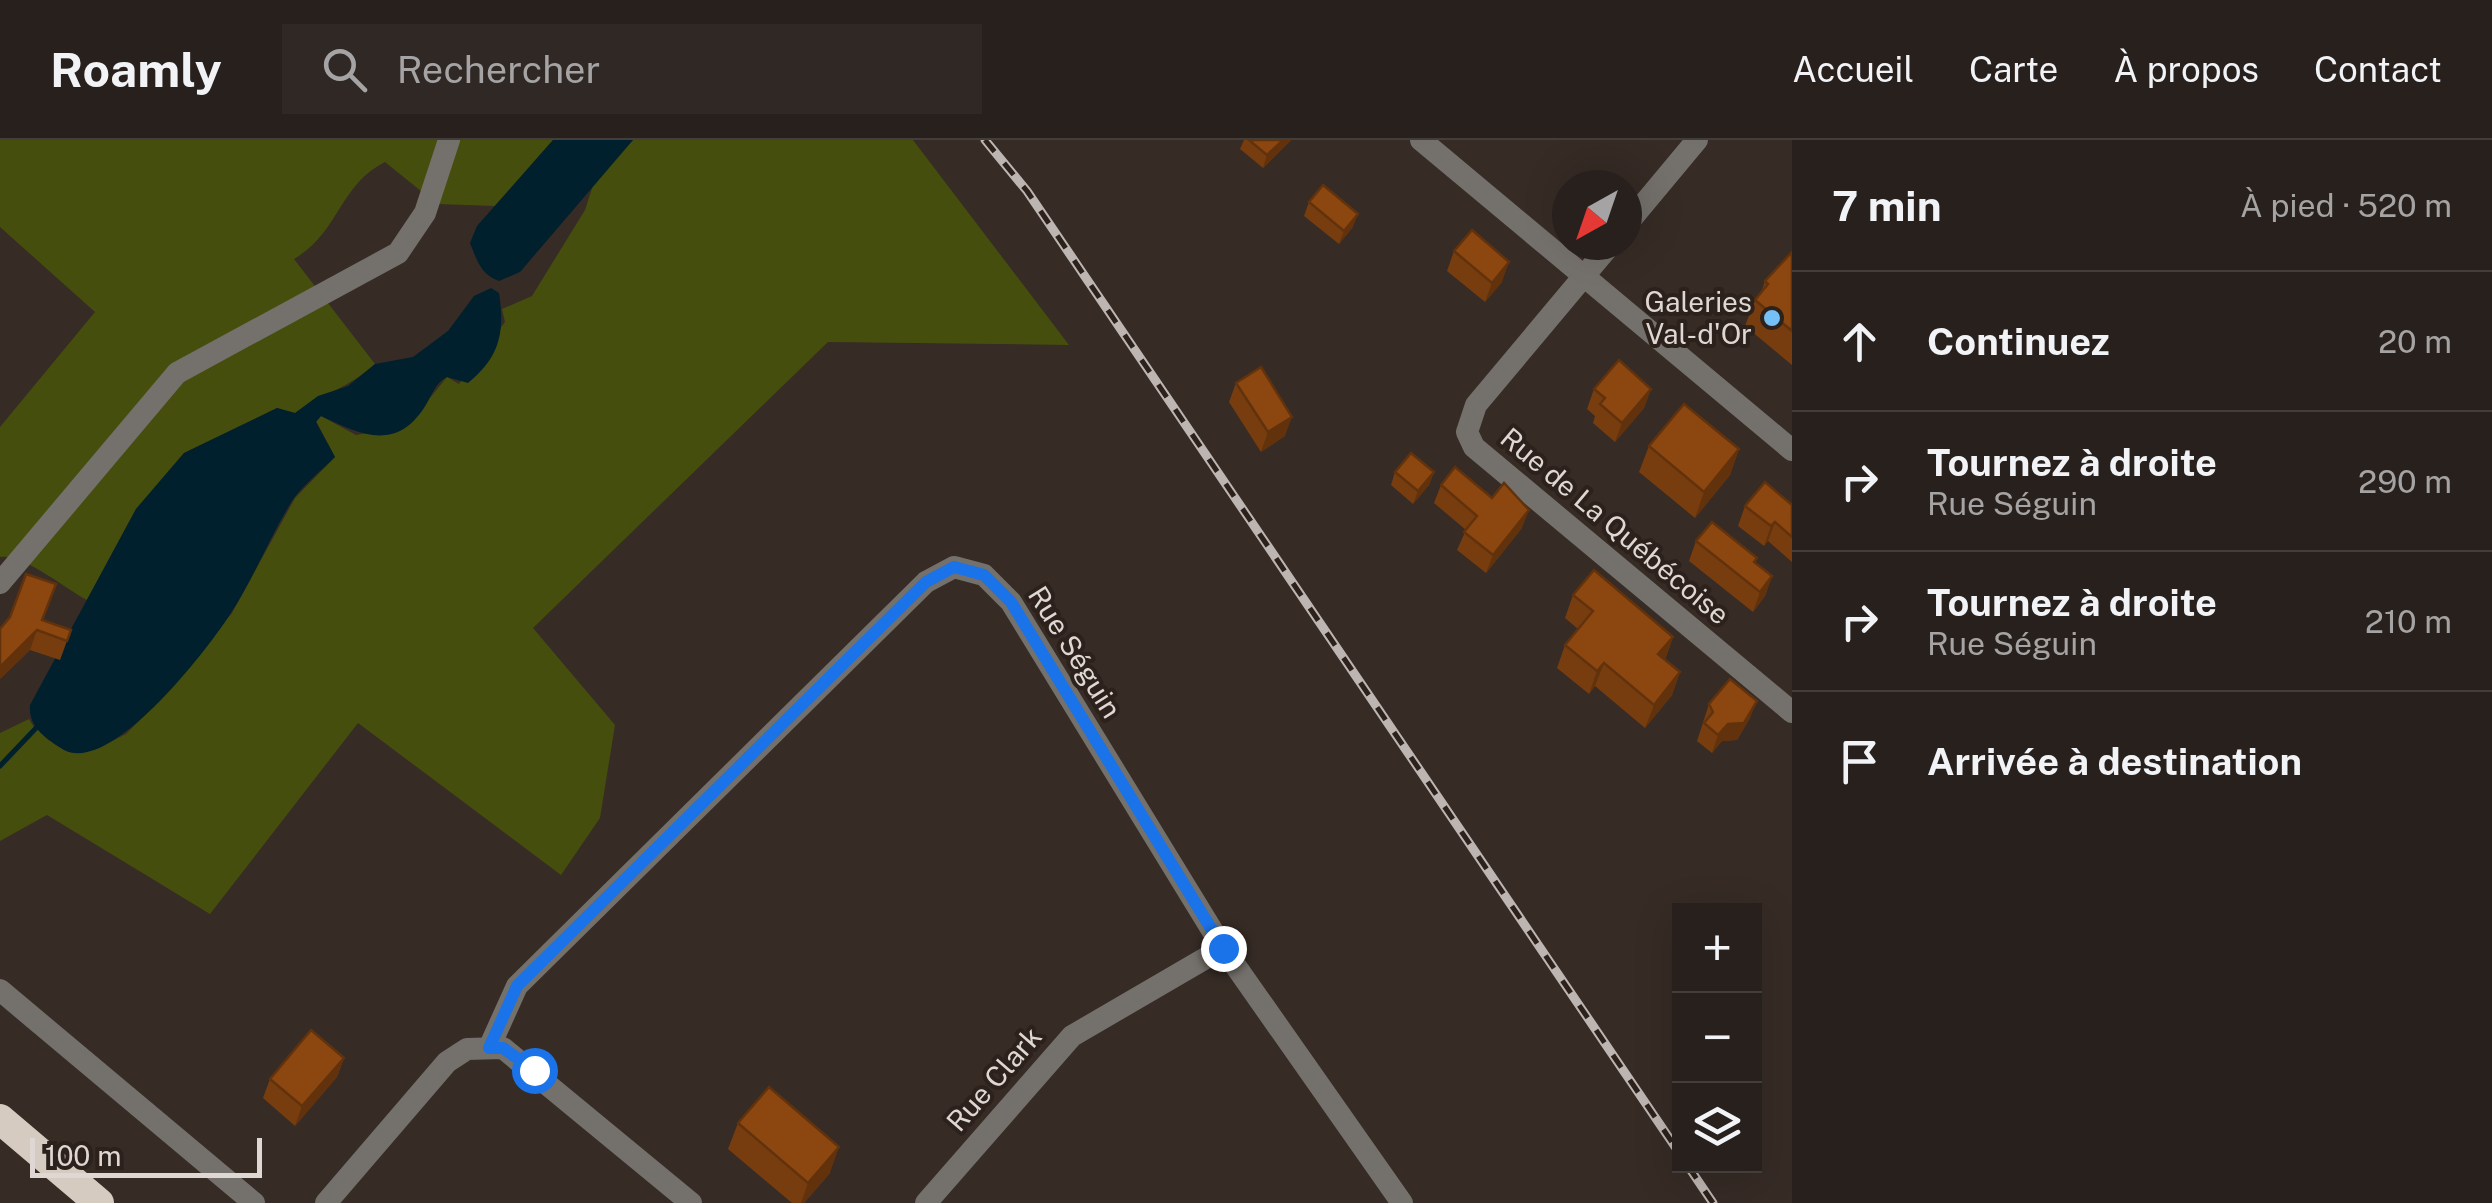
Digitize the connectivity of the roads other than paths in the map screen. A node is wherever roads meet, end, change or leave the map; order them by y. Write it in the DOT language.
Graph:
graph roads {
  1 [pos="449,140"];
  2 [pos="1421,140"];
  3 [pos="1698,140"];
  4 [pos="1642,206"];
  5 [pos="1598,260"];
  6 [pos="1585,275"];
  7 [pos="1792,450"];
  8 [pos="0,583"];
  9 [pos="1792,712"];
  10 [pos="1223,948"];
  11 [pos="0,990"];
  12 [pos="489,1048"];
  13 [pos="0,1119"];
  14 [pos="99,1203"];
  15 [pos="254,1203"];
  16 [pos="326,1203"];
  17 [pos="691,1203"];
  18 [pos="926,1203"];
  19 [pos="1402,1203"];
  1 -- 8 [label="street"];
  2 -- 6 [label="street"];
  3 -- 4 [label="street"];
  5 -- 6 [label="street"];
  6 -- 7 [label="street"];
  6 -- 9 [label="street, Rue de La Québécoise"];
  10 -- 12 [label="street, Rue Séguin"];
  10 -- 18 [label="street, Rue Clark"];
  10 -- 19 [label="street, Rue Séguin"];
  11 -- 15 [label="street"];
  12 -- 16 [label="street"];
  12 -- 17 [label="street"];
  13 -- 14 [label="highway"];
}
